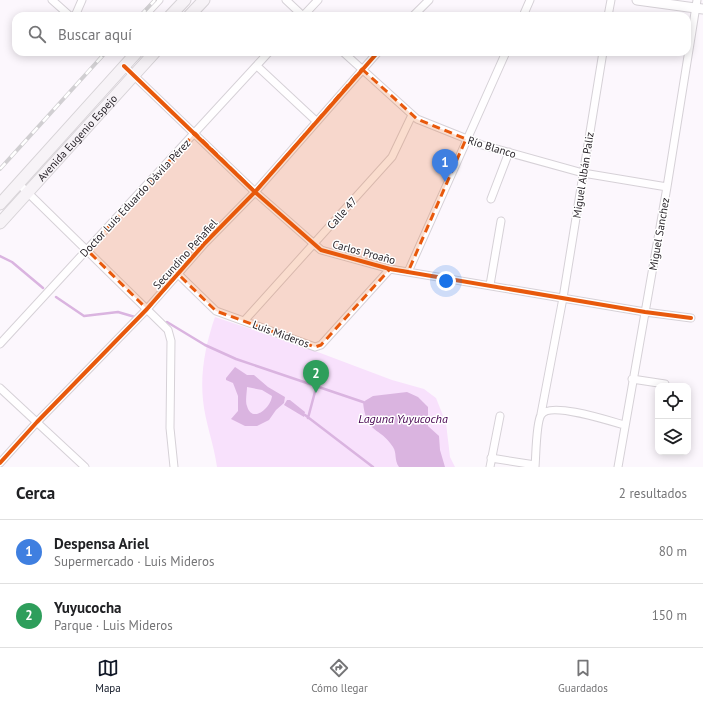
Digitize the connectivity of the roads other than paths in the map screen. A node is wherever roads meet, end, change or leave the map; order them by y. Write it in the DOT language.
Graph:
graph roads {
  1 [pos="52,0"];
  2 [pos="82,0"];
  3 [pos="159,0"];
  4 [pos="185,0"];
  5 [pos="204,0"];
  6 [pos="286,0"];
  7 [pos="318,0"];
  8 [pos="429,0"];
  9 [pos="530,0"];
  10 [pos="611,0"];
  11 [pos="637,0"];
  12 [pos="698,6"];
  13 [pos="66,12"];
  14 [pos="77,12"];
  15 [pos="148,12"];
  16 [pos="174,12"];
  17 [pos="193,12"];
  18 [pos="299,12"];
  19 [pos="307,12"];
  20 [pos="417,12"];
  21 [pos="524,12"];
  22 [pos="609,12"];
  23 [pos="691,47"];
  24 [pos="133,56"];
  25 [pos="151,56"];
  26 [pos="266,56"];
  27 [pos="347,56"];
  28 [pos="374,56"];
  29 [pos="504,56"];
  30 [pos="601,56"];
  31 [pos="689,56"];
  32 [pos="124,66"];
  33 [pos="257,66"];
  34 [pos="362,69"];
  35 [pos="133,75"];
  36 [pos="412,115"];
  37 [pos="316,121"];
  38 [pos="195,133"];
  39 [pos="466,139"];
  40 [pos="509,152"];
  41 [pos="583,173"];
  42 [pos="18,184"];
  43 [pos="667,187"];
  44 [pos="27,192"];
  45 [pos="255,192"];
  46 [pos="492,199"];
  47 [pos="0,204"];
  48 [pos="502,221"];
  49 [pos="0,223"];
  50 [pos="314,243"];
  51 [pos="87,250"];
  52 [pos="390,269"];
  53 [pos="408,272"];
  54 [pos="178,274"];
  55 [pos="490,285"];
  56 [pos="563,298"];
  57 [pos="147,309"];
  58 [pos="645,312"];
  59 [pos="691,318"];
  60 [pos="244,321"];
  61 [pos="0,344"];
  62 [pos="632,379"];
  63 [pos="658,383"];
  64 [pos="0,388"];
  65 [pos="541,414"];
  66 [pos="500,416"];
  67 [pos="37,422"];
  68 [pos="624,425"];
  69 [pos="492,458"];
  70 [pos="0,463"];
  71 [pos="535,466"];
  72 [pos="85,467"];
  73 [pos="174,467"];
  74 [pos="490,467"];
  75 [pos="618,467"];
  1 -- 13 [label="street"];
  2 -- 14 [label="street"];
  3 -- 15 [label="street"];
  4 -- 16 [label="main road"];
  5 -- 17 [label="main road"];
  6 -- 18 [label="street"];
  7 -- 19 [label="street"];
  8 -- 20 [label="street"];
  9 -- 21 [label="street"];
  10 -- 22 [label="street"];
  11 -- 12 [label="street"];
  12 -- 23 [label="street, Miguel Sanchez"];
  24 -- 32 [label="main road, Avenida Eugenio Espejo"];
  25 -- 35 [label="main road, Avenida Eugenio Espejo"];
  26 -- 33 [label="street, Doctor Luis Eduardo Dávila Pérez"];
  27 -- 34 [label="street, Río Blanco"];
  28 -- 34 [label="street, Secundino Peñafiel"];
  29 -- 39 [label="street"];
  30 -- 41 [label="street, Miguel Albán Paliz"];
  31 -- 43 [label="street, Miguel Sanchez"];
  32 -- 35 [label="street, Carlos Proaño"];
  32 -- 42 [label="main road, Avenida Eugenio Espejo"];
  33 -- 37 [label="street"];
  33 -- 38 [label="street, Doctor Luis Eduardo Dávila Pérez"];
  34 -- 36 [label="street, Río Blanco"];
  34 -- 37 [label="street, Secundino Peñafiel"];
  35 -- 38 [label="street, Carlos Proaño"];
  35 -- 44 [label="main road, Avenida Eugenio Espejo"];
  36 -- 39 [label="street, Río Blanco"];
  36 -- 50 [label="street, Calle 47"];
  37 -- 45 [label="street, Secundino Peñafiel"];
  38 -- 45 [label="street, Carlos Proaño"];
  38 -- 51 [label="street, Doctor Luis Eduardo Dávila Pérez"];
  39 -- 40 [label="street, Río Blanco"];
  39 -- 53 [label="street"];
  40 -- 41 [label="street, Río Blanco"];
  40 -- 46 [label="street"];
  41 -- 43 [label="street, Río Blanco"];
  41 -- 56 [label="street, Miguel Albán Paliz"];
  42 -- 44 [label="street"];
  42 -- 47 [label="main road, Avenida Eugenio Espejo"];
  43 -- 58 [label="street, Miguel Sanchez"];
  44 -- 49 [label="main road, Avenida Eugenio Espejo"];
  44 -- 51 [label="street"];
  45 -- 50 [label="street, Carlos Proaño"];
  45 -- 54 [label="street, Secundino Peñafiel"];
  48 -- 55 [label="street"];
  50 -- 52 [label="street, Carlos Proaño"];
  50 -- 60 [label="street, Calle 47"];
  51 -- 57 [label="street"];
  51 -- 61 [label="street, Doctor Luis Eduardo Dávila Pérez"];
  52 -- 53 [label="street, Carlos Proaño"];
  52 -- 60 [label="street, Luis Mideros"];
  53 -- 55 [label="street, Carlos Proaño"];
  54 -- 57 [label="street, Secundino Peñafiel"];
  54 -- 60 [label="street, Luis Mideros"];
  55 -- 56 [label="street, Carlos Proaño"];
  56 -- 58 [label="street, Carlos Proaño"];
  56 -- 65 [label="street, Miguel Albán Paliz"];
  57 -- 67 [label="street, Secundino Peñafiel"];
  57 -- 73 [label="street"];
  58 -- 59 [label="street, Carlos Proaño"];
  58 -- 62 [label="street, Miguel Sanchez"];
  62 -- 63 [label="street"];
  62 -- 68 [label="street, Miguel Sanchez"];
  64 -- 67 [label="street"];
  65 -- 68 [label="street"];
  65 -- 71 [label="street, Miguel Albán Paliz"];
  66 -- 69 [label="street"];
  67 -- 70 [label="street, Secundino Peñafiel"];
  67 -- 72 [label="street"];
  68 -- 75 [label="street, Miguel Sanchez"];
  69 -- 71 [label="street"];
  69 -- 74 [label="street"];
}
